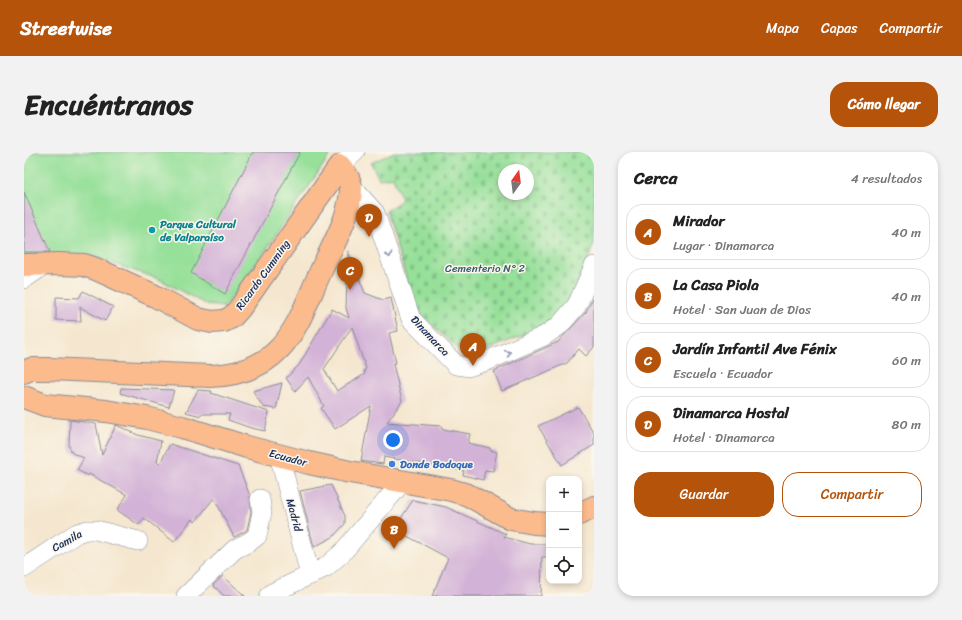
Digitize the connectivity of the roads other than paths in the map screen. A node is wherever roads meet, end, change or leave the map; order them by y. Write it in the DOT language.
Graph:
graph roads {
  1 [pos="348,159"];
  2 [pos="351,186"];
  3 [pos="46,264"];
  4 [pos="24,265"];
  5 [pos="594,266"];
  6 [pos="24,279"];
  7 [pos="24,372"];
  8 [pos="24,397"];
  9 [pos="279,455"];
  10 [pos="403,481"];
  11 [pos="260,499"];
  12 [pos="594,507"];
  13 [pos="582,513"];
  14 [pos="546,524"];
  15 [pos="138,541"];
  16 [pos="24,568"];
  17 [pos="310,576"];
  18 [pos="186,596"];
  19 [pos="269,596"];
  1 -- 2 [label="main road"];
  1 -- 3 [label="main road, Ricardo Cumming"];
  2 -- 5 [label="street, Dinamarca, one-way"];
  2 -- 7 [label="main road"];
  3 -- 4 [label="main road, Ricardo Cumming"];
  3 -- 6 [label="street"];
  8 -- 9 [label="main road, Ecuador"];
  9 -- 10 [label="main road, Ecuador"];
  9 -- 17 [label="street, Madrid"];
  10 -- 14 [label="main road, Ecuador"];
  10 -- 17 [label="street"];
  11 -- 18 [label="street"];
  12 -- 13 [label="main road"];
  15 -- 16 [label="street, Camila"];
  17 -- 19 [label="street"];
}
